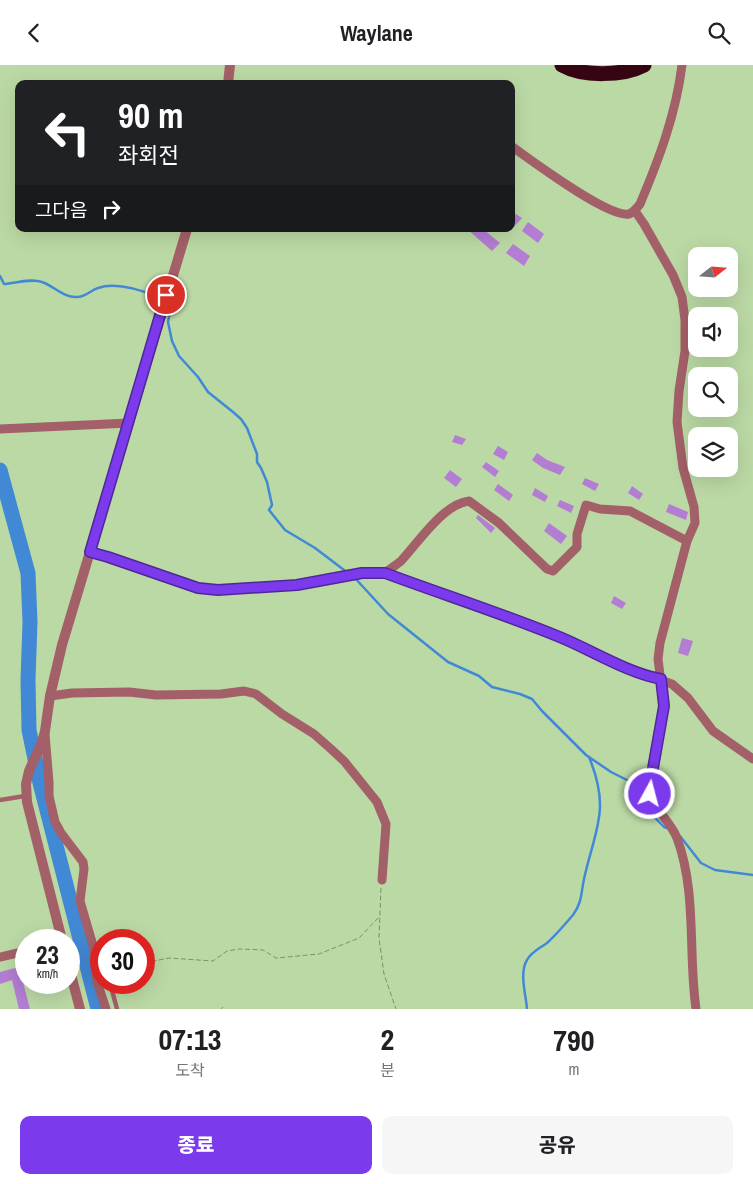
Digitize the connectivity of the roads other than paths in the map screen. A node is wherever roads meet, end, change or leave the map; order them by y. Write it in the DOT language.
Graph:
graph roads {
  1 [pos="230,65"];
  2 [pos="562,65"];
  3 [pos="576,65"];
  4 [pos="625,65"];
  5 [pos="644,65"];
  6 [pos="682,65"];
  7 [pos="228,80"];
  8 [pos="515,149"];
  9 [pos="635,211"];
  10 [pos="185,232"];
  11 [pos="129,423"];
  12 [pos="0,429"];
  13 [pos="687,541"];
  14 [pos="90,552"];
  15 [pos="385,573"];
  16 [pos="661,679"];
  17 [pos="50,696"];
  18 [pos="45,731"];
  19 [pos="753,759"];
  20 [pos="27,796"];
  21 [pos="0,800"];
  22 [pos="382,879"];
  23 [pos="59,929"];
  24 [pos="90,935"];
  25 [pos="15,954"];
  26 [pos="0,957"];
  27 [pos="76,994"];
  28 [pos="101,994"];
  29 [pos="113,994"];
  30 [pos="80,1009"];
  31 [pos="106,1009"];
  32 [pos="117,1009"];
  33 [pos="696,1009"];
  1 -- 7 [label="street"];
  2 -- 5 [label="highway"];
  3 -- 4 [label="highway"];
  6 -- 9 [label="street"];
  8 -- 9 [label="street"];
  9 -- 13 [label="street"];
  10 -- 11 [label="street"];
  11 -- 12 [label="street"];
  11 -- 14 [label="street"];
  13 -- 15 [label="street"];
  13 -- 16 [label="street"];
  14 -- 15 [label="street"];
  14 -- 17 [label="street"];
  15 -- 16 [label="street"];
  16 -- 19 [label="street"];
  16 -- 33 [label="street"];
  17 -- 18 [label="street"];
  17 -- 22 [label="street"];
  18 -- 20 [label="street"];
  18 -- 24 [label="street"];
  20 -- 21 [label="lane"];
  20 -- 23 [label="street"];
  25 -- 26 [label="street"];
  27 -- 30 [label="street"];
  28 -- 31 [label="street"];
  29 -- 32 [label="lane"];
}
